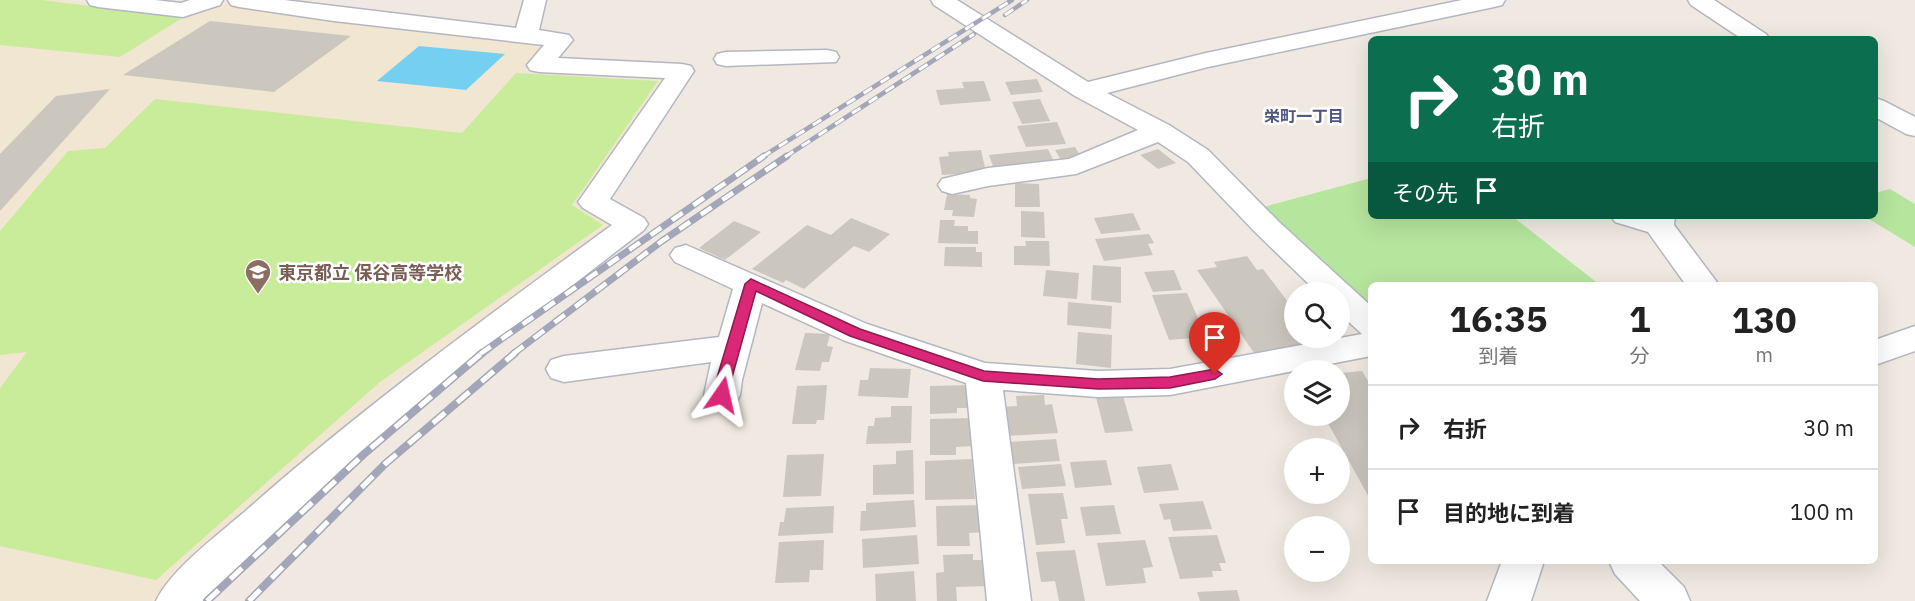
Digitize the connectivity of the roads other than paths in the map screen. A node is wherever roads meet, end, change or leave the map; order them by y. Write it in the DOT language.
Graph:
graph roads {
  1 [pos="98,0"];
  2 [pos="212,0"];
  3 [pos="239,0"];
  4 [pos="535,0"];
  5 [pos="942,0"];
  6 [pos="1391,0"];
  7 [pos="1494,0"];
  8 [pos="1699,0"];
  9 [pos="1422,16"];
  10 [pos="526,35"];
  11 [pos="1753,36"];
  12 [pos="827,57"];
  13 [pos="710,65"];
  14 [pos="1084,91"];
  15 [pos="1878,108"];
  16 [pos="1912,126"];
  17 [pos="1160,131"];
  18 [pos="1878,131"];
  19 [pos="952,185"];
  20 [pos="1660,221"];
  21 [pos="686,255"];
  22 [pos="1325,282"];
  23 [pos="1701,282"];
  24 [pos="751,284"];
  25 [pos="1350,305"];
  26 [pos="1368,322"];
  27 [pos="1915,338"];
  28 [pos="1368,345"];
  29 [pos="733,347"];
  30 [pos="1878,352"];
  31 [pos="564,369"];
  32 [pos="983,376"];
  33 [pos="722,395"];
  34 [pos="1523,564"];
  35 [pos="1633,564"];
  36 [pos="178,601"];
  37 [pos="1009,601"];
  38 [pos="1509,601"];
  39 [pos="1668,601"];
  1 -- 2 [label="street"];
  3 -- 10 [label="street"];
  4 -- 10 [label="street"];
  5 -- 14 [label="street"];
  6 -- 9 [label="street"];
  7 -- 9 [label="street"];
  8 -- 11 [label="street"];
  9 -- 14 [label="street"];
  10 -- 13 [label="street"];
  12 -- 13 [label="street"];
  13 -- 36 [label="street"];
  14 -- 17 [label="street"];
  15 -- 16 [label="street"];
  16 -- 18 [label="street"];
  17 -- 19 [label="street"];
  17 -- 22 [label="street"];
  20 -- 23 [label="street"];
  21 -- 24 [label="street"];
  24 -- 29 [label="street"];
  24 -- 32 [label="street"];
  25 -- 26 [label="street"];
  27 -- 30 [label="street"];
  28 -- 32 [label="street"];
  29 -- 31 [label="street"];
  29 -- 33 [label="street"];
  32 -- 37 [label="street"];
  34 -- 38 [label="street"];
  35 -- 39 [label="street"];
}
